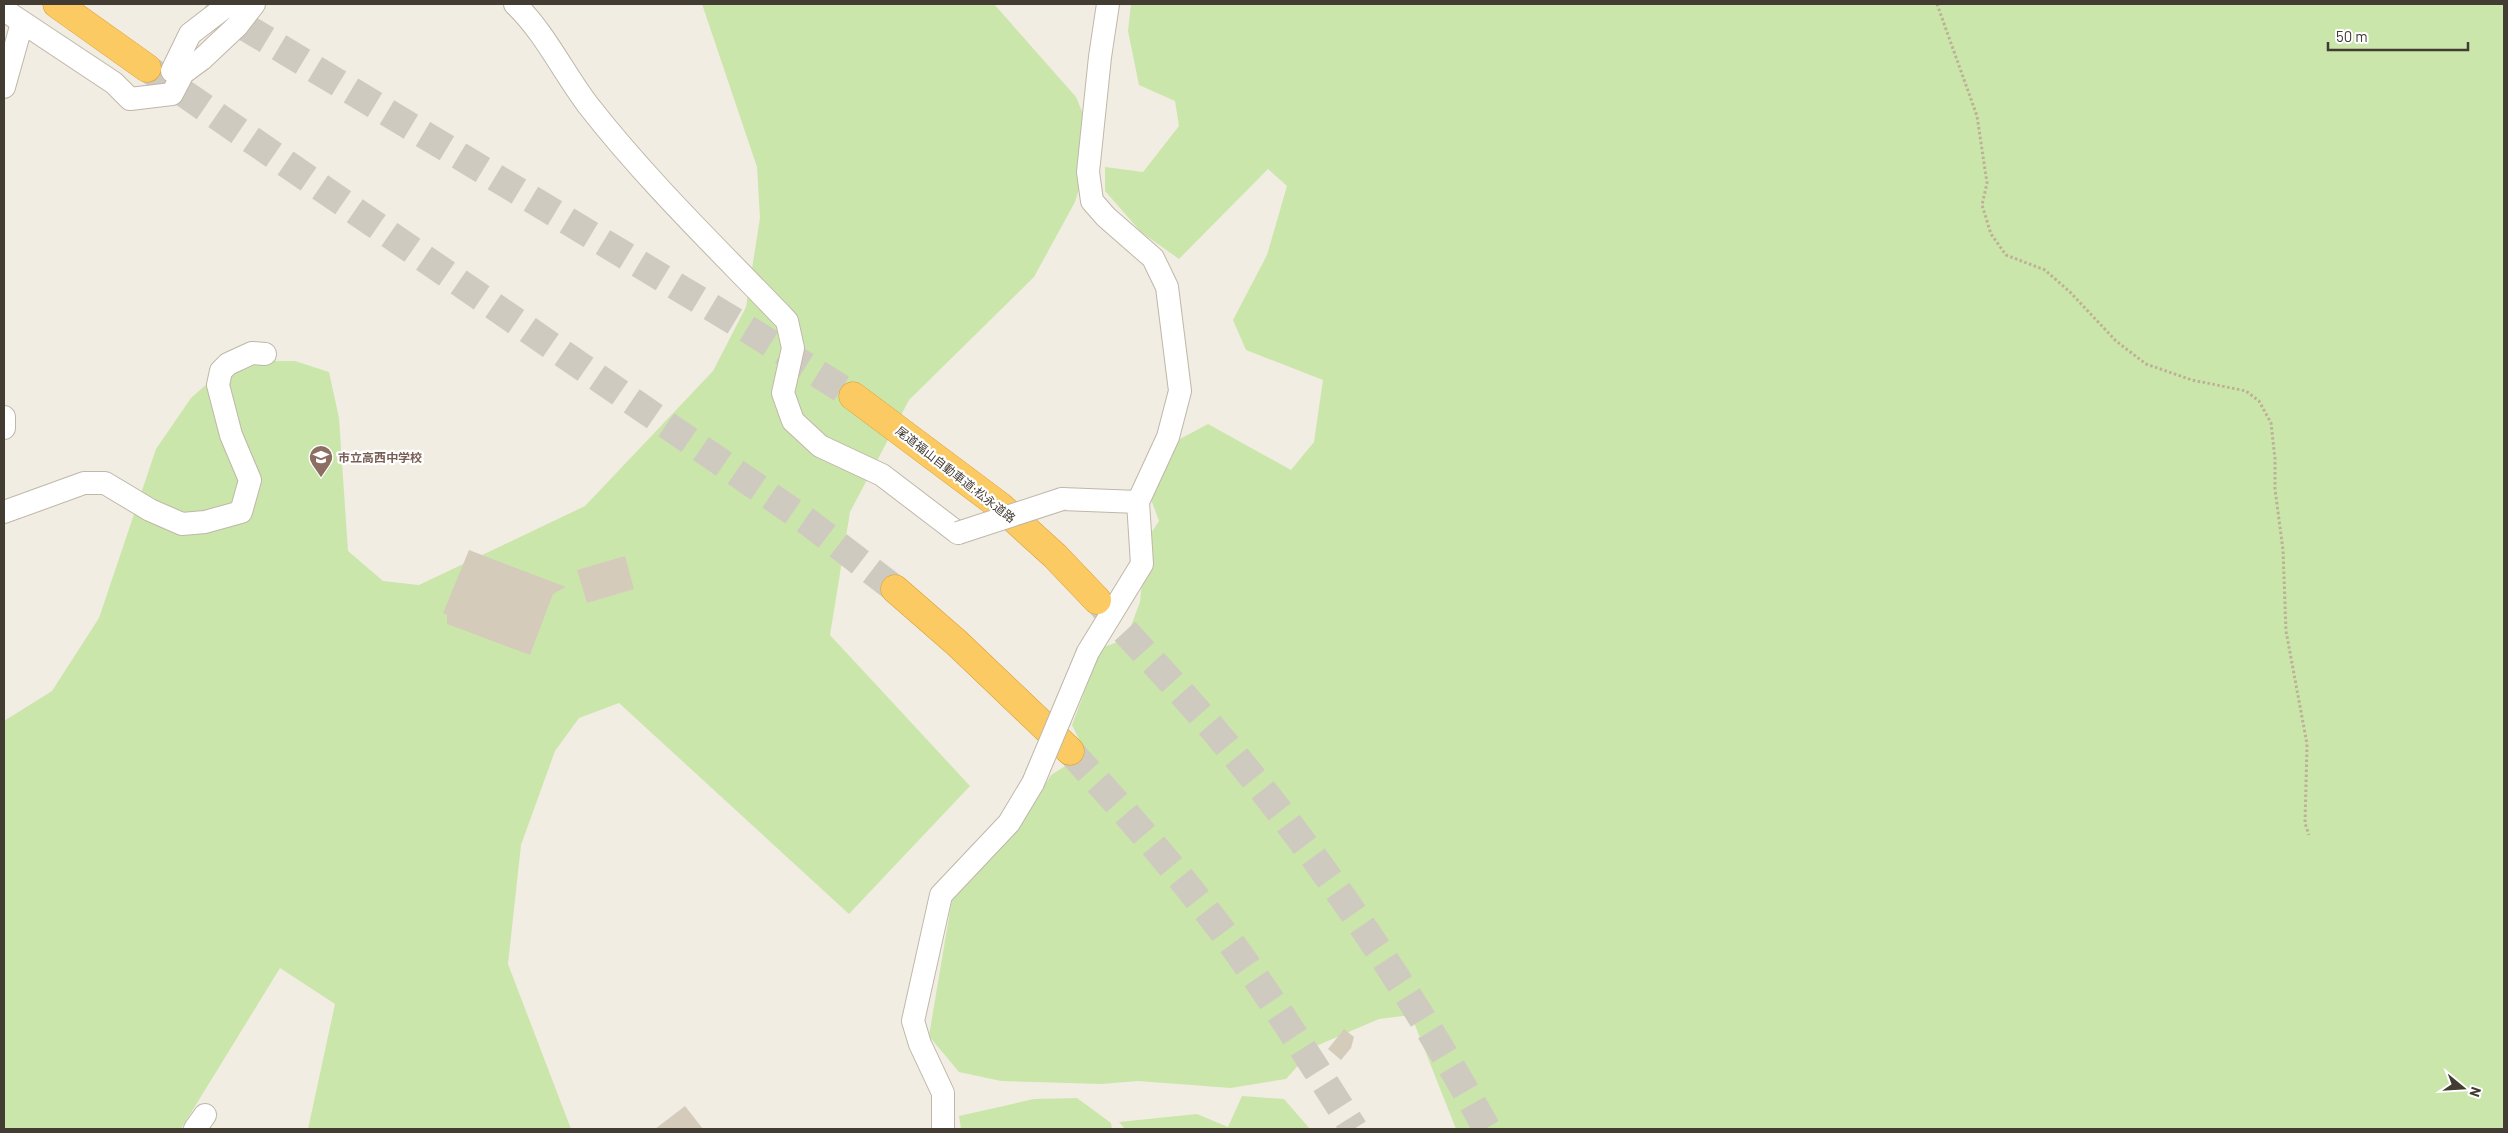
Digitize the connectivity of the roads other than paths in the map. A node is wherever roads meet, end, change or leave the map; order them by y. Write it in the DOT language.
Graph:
graph roads {
  1 [pos="57,4"];
  2 [pos="230,4"];
  3 [pos="254,4"];
  4 [pos="515,4"];
  5 [pos="1108,4"];
  6 [pos="4,10"];
  7 [pos="22,23"];
  8 [pos="6,65"];
  9 [pos="148,68"];
  10 [pos="183,73"];
  11 [pos="4,87"];
  12 [pos="265,354"];
  13 [pos="853,396"];
  14 [pos="4,417"];
  15 [pos="4,428"];
  16 [pos="1138,502"];
  17 [pos="4,512"];
  18 [pos="895,589"];
  19 [pos="1098,600"];
  20 [pos="1070,751"];
  21 [pos="943,1129"];
  1 -- 9 [label="highway"];
  2 -- 10 [label="street"];
  3 -- 10 [label="street"];
  4 -- 16 [label="street, bridge"];
  5 -- 16 [label="street"];
  6 -- 7 [label="street"];
  7 -- 8 [label="street"];
  7 -- 10 [label="street"];
  8 -- 11 [label="street"];
  12 -- 17 [label="street"];
  13 -- 19 [label="highway, 尾道福山自動車道;松永道路"];
  14 -- 15 [label="street"];
  16 -- 21 [label="street, bridge"];
  18 -- 20 [label="highway"];
}
